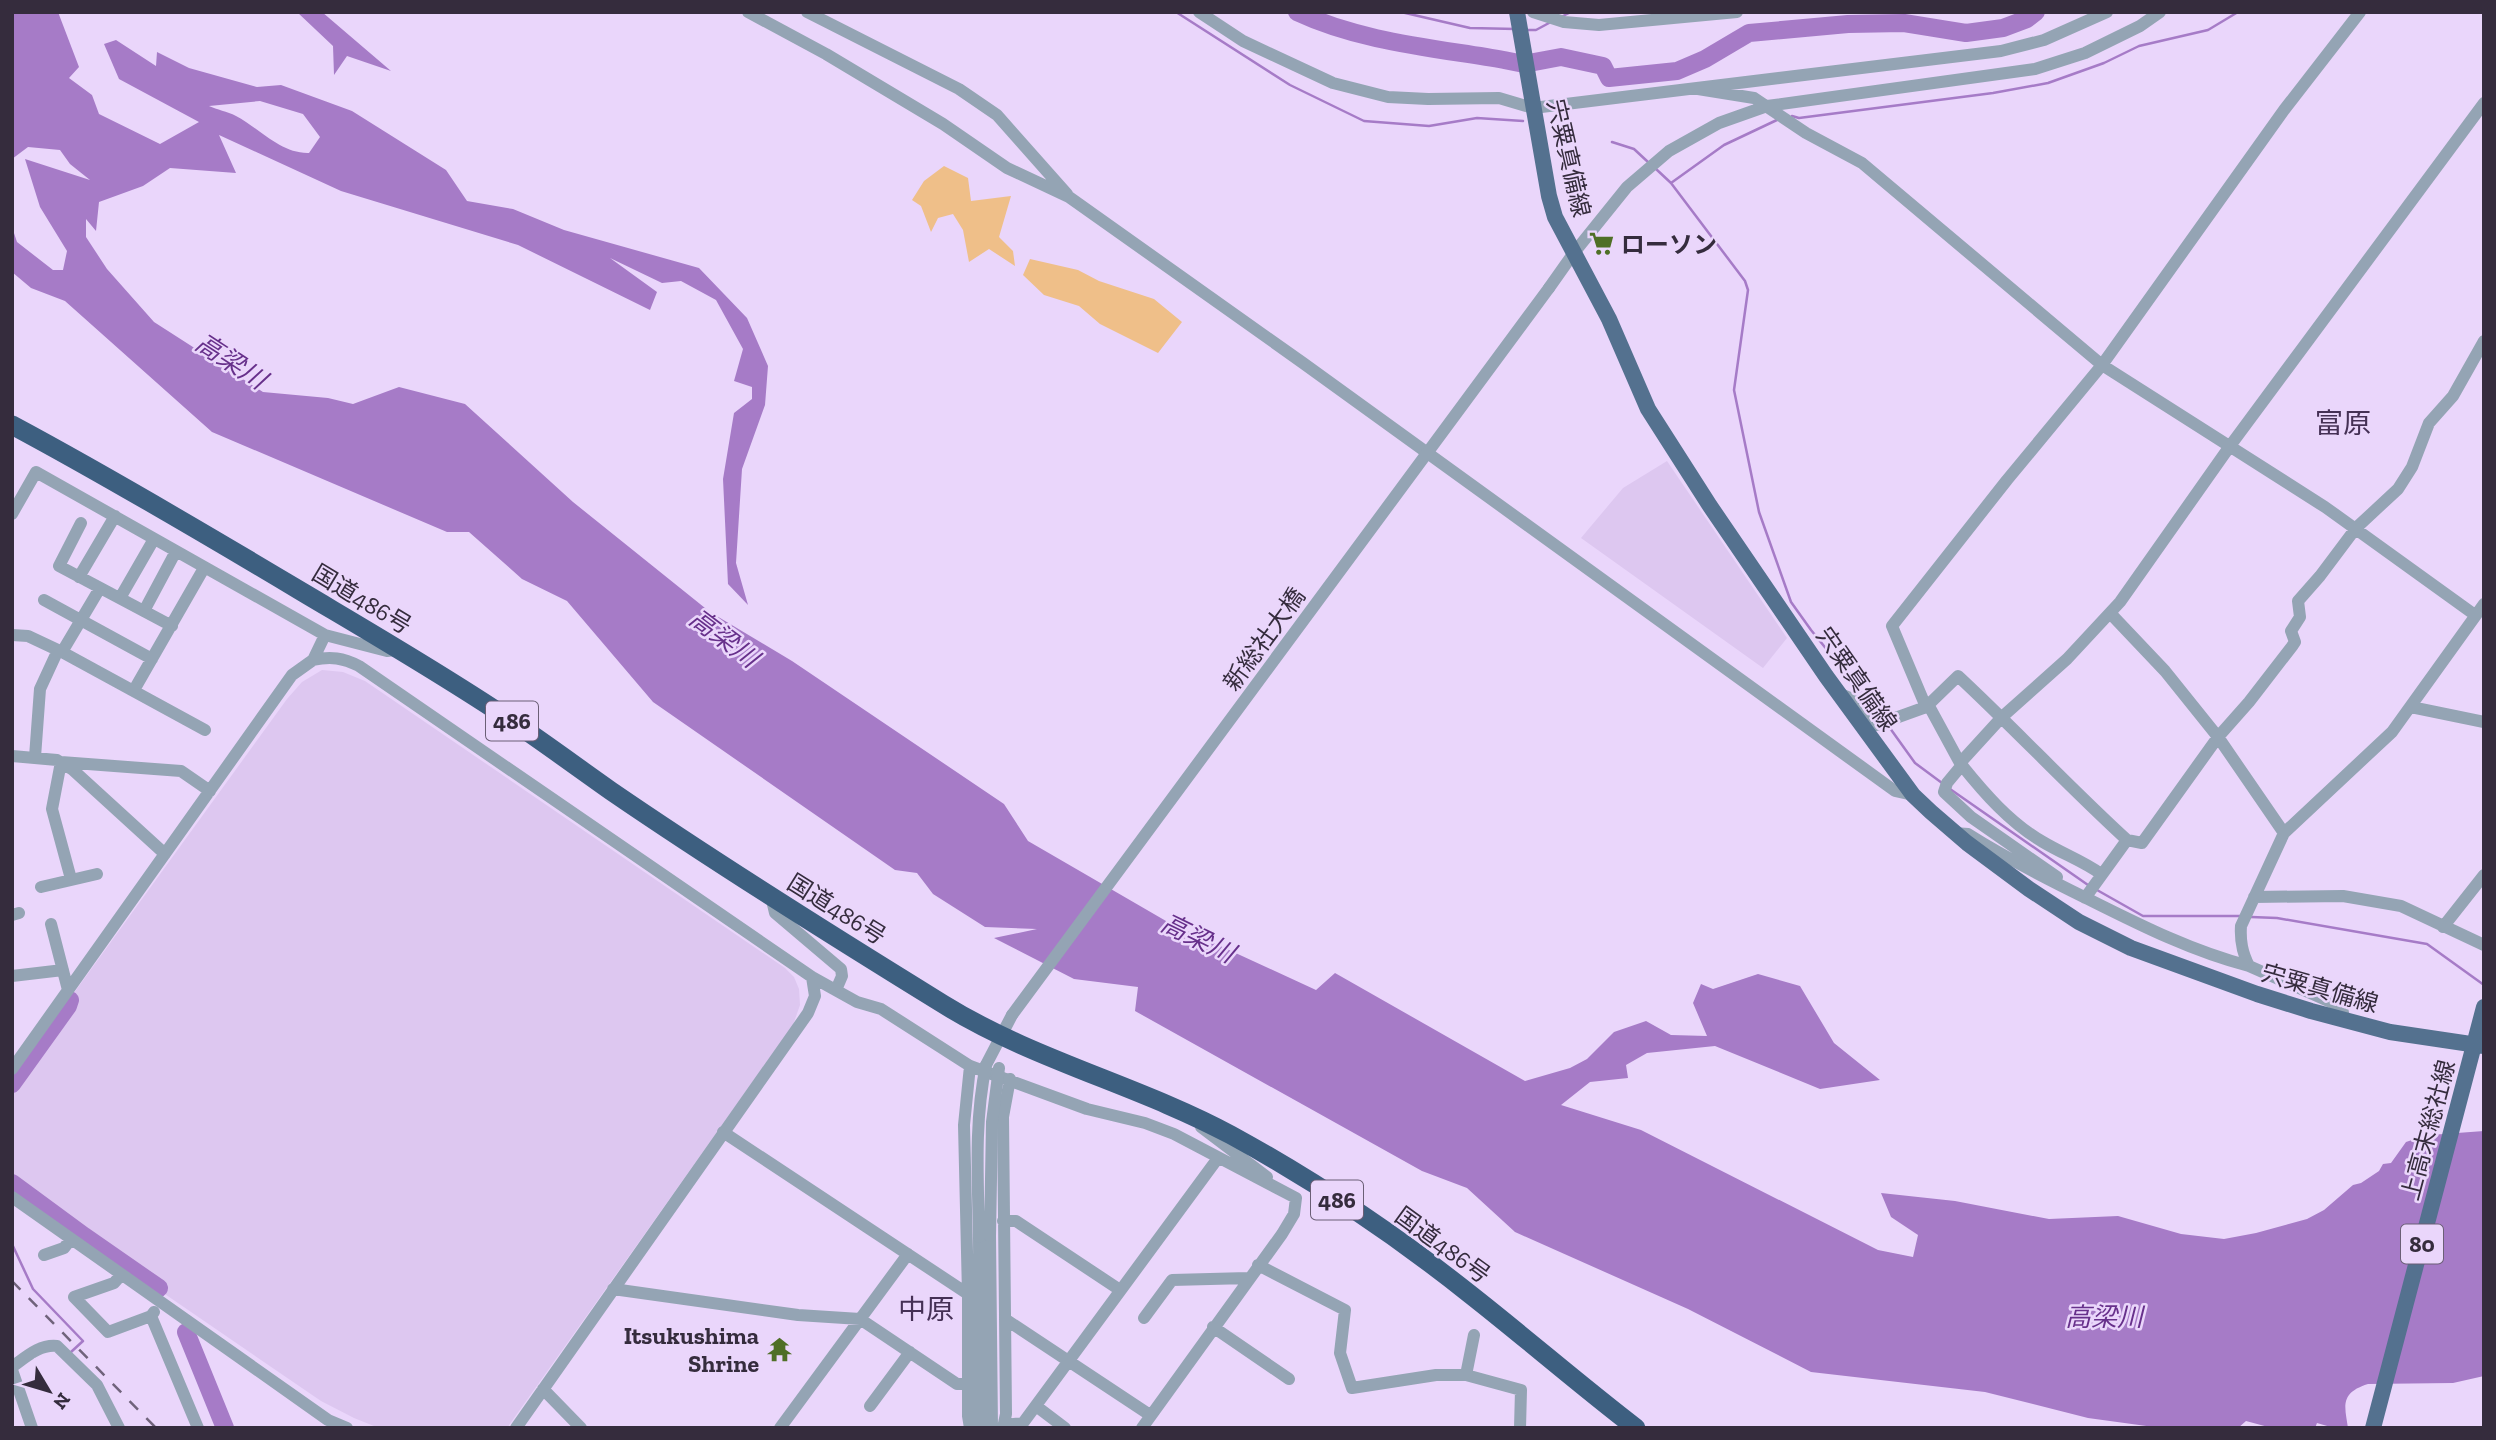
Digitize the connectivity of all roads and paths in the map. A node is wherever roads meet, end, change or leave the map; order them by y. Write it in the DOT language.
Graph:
graph roads {
  1 [pos="748,12"];
  2 [pos="807,12"];
  3 [pos="1199,12"];
  4 [pos="1533,12"];
  5 [pos="1737,12"];
  6 [pos="2107,12"];
  7 [pos="2160,12"];
  8 [pos="2360,12"];
  9 [pos="1518,17"];
  10 [pos="1698,89"];
  11 [pos="2484,103"];
  12 [pos="1532,104"];
  13 [pos="1767,106"];
  14 [pos="1069,197"];
  15 [pos="1573,254"];
  16 [pos="2484,341"];
  17 [pos="2102,365"];
  18 [pos="12,425"];
  19 [pos="2230,446"];
  20 [pos="12,514"];
  21 [pos="114,516"];
  22 [pos="81,523"];
  23 [pos="2356,528"];
  24 [pos="154,540"];
  25 [pos="175,553"];
  26 [pos="204,568"];
  27 [pos="79,577"];
  28 [pos="100,588"];
  29 [pos="120,598"];
  30 [pos="44,600"];
  31 [pos="2484,604"];
  32 [pos="144,611"];
  33 [pos="2110,613"];
  34 [pos="2475,615"];
  35 [pos="81,620"];
  36 [pos="172,626"];
  37 [pos="12,635"];
  38 [pos="325,635"];
  39 [pos="399,649"];
  40 [pos="60,651"];
  41 [pos="152,659"];
  42 [pos="313,660"];
  43 [pos="134,690"];
  44 [pos="1838,693"];
  45 [pos="1927,706"];
  46 [pos="2411,707"];
  47 [pos="2002,717"];
  48 [pos="2484,722"];
  49 [pos="205,730"];
  50 [pos="2218,737"];
  51 [pos="12,755"];
  52 [pos="35,757"];
  53 [pos="61,762"];
  54 [pos="1961,764"];
  55 [pos="210,791"];
  56 [pos="1913,795"];
  57 [pos="1954,833"];
  58 [pos="2284,833"];
  59 [pos="2127,840"];
  60 [pos="165,854"];
  61 [pos="97,873"];
  62 [pos="2484,875"];
  63 [pos="71,880"];
  64 [pos="41,887"];
  65 [pos="2093,887"];
  66 [pos="771,896"];
  67 [pos="2253,897"];
  68 [pos="51,924"];
  69 [pos="2443,927"];
  70 [pos="2484,945"];
  71 [pos="2249,965"];
  72 [pos="63,970"];
  73 [pos="12,976"];
  74 [pos="813,977"];
  75 [pos="68,990"];
  76 [pos="836,990"];
  77 [pos="2484,1007"];
  78 [pos="2344,1019"];
  79 [pos="1000,1036"];
  80 [pos="2476,1050"];
  81 [pos="970,1066"];
  82 [pos="12,1069"];
  83 [pos="1010,1079"];
  84 [pos="1173,1107"];
  85 [pos="723,1132"];
  86 [pos="1218,1158"];
  87 [pos="12,1197"];
  88 [pos="1296,1198"];
  89 [pos="1003,1221"];
  90 [pos="985,1236"];
  91 [pos="71,1239"];
  92 [pos="908,1254"];
  93 [pos="44,1255"];
  94 [pos="1258,1265"];
  95 [pos="121,1275"];
  96 [pos="1248,1278"];
  97 [pos="613,1289"];
  98 [pos="1120,1290"];
  99 [pos="968,1294"];
  100 [pos="161,1304"];
  101 [pos="151,1317"];
  102 [pos="1144,1318"];
  103 [pos="860,1319"];
  104 [pos="1005,1319"];
  105 [pos="1213,1327"];
  106 [pos="1475,1335"];
  107 [pos="910,1352"];
  108 [pos="1069,1360"];
  109 [pos="12,1369"];
  110 [pos="1466,1375"];
  111 [pos="1289,1379"];
  112 [pos="968,1384"];
  113 [pos="543,1390"];
  114 [pos="870,1406"];
  115 [pos="1036,1406"];
  116 [pos="1150,1415"];
  117 [pos="332,1425"];
  118 [pos="999,1427"];
  119 [pos="32,1428"];
  120 [pos="118,1428"];
  121 [pos="198,1428"];
  122 [pos="347,1428"];
  123 [pos="516,1428"];
  124 [pos="581,1428"];
  125 [pos="780,1428"];
  126 [pos="970,1428"];
  127 [pos="980,1428"];
  128 [pos="1065,1428"];
  129 [pos="1142,1428"];
  130 [pos="1520,1428"];
  131 [pos="1636,1428"];
  132 [pos="2373,1428"];
  1 -- 14 [label="street"];
  2 -- 14 [label="street"];
  3 -- 12 [label="street"];
  4 -- 5 [label="street"];
  6 -- 10 [label="street"];
  7 -- 13 [label="street, 新総社大橋"];
  8 -- 17 [label="street"];
  9 -- 12 [label="main road, 宍粟真備線"];
  10 -- 12 [label="street"];
  10 -- 13 [label="street"];
  11 -- 19 [label="street"];
  12 -- 15 [label="main road, 宍粟真備線"];
  13 -- 15 [label="street, 新総社大橋"];
  13 -- 17 [label="street"];
  14 -- 56 [label="street"];
  15 -- 44 [label="main road, 宍粟真備線"];
  15 -- 79 [label="street, 新総社大橋, bridge"];
  16 -- 23 [label="street"];
  17 -- 19 [label="street"];
  17 -- 45 [label="street"];
  18 -- 39 [label="highway, 国道486号 / 486"];
  19 -- 23 [label="street"];
  19 -- 33 [label="street"];
  20 -- 21 [label="street"];
  21 -- 24 [label="street"];
  21 -- 27 [label="street"];
  22 -- 27 [label="street"];
  23 -- 34 [label="street"];
  23 -- 50 [label="street"];
  24 -- 25 [label="street"];
  24 -- 29 [label="street"];
  25 -- 26 [label="street"];
  25 -- 32 [label="street"];
  26 -- 36 [label="street"];
  26 -- 38 [label="street"];
  27 -- 28 [label="street"];
  28 -- 29 [label="street"];
  28 -- 35 [label="street"];
  29 -- 32 [label="street"];
  30 -- 35 [label="street"];
  31 -- 34 [label="street"];
  32 -- 36 [label="street"];
  33 -- 47 [label="street"];
  33 -- 50 [label="street"];
  34 -- 46 [label="street"];
  35 -- 40 [label="street"];
  35 -- 41 [label="street"];
  36 -- 41 [label="street"];
  37 -- 40 [label="street"];
  38 -- 39 [label="street"];
  38 -- 42 [label="street"];
  39 -- 66 [label="highway, 国道486号 / 486"];
  40 -- 43 [label="street"];
  40 -- 52 [label="street"];
  41 -- 43 [label="street"];
  42 -- 55 [label="street"];
  42 -- 74 [label="street"];
  43 -- 49 [label="street"];
  44 -- 45 [label="street"];
  44 -- 56 [label="main road, 宍粟真備線"];
  45 -- 47 [label="street"];
  45 -- 54 [label="street"];
  46 -- 48 [label="street"];
  46 -- 58 [label="street"];
  47 -- 54 [label="street"];
  47 -- 59 [label="street"];
  50 -- 58 [label="street"];
  50 -- 59 [label="street"];
  51 -- 52 [label="street"];
  52 -- 53 [label="street"];
  53 -- 55 [label="street"];
  53 -- 60 [label="street"];
  53 -- 63 [label="street"];
  54 -- 65 [label="street"];
  54 -- 65 [label="street"];
  55 -- 60 [label="street"];
  56 -- 57 [label="main road, 宍粟真備線"];
  57 -- 65 [label="street"];
  57 -- 78 [label="main road, 宍粟真備線"];
  58 -- 67 [label="street"];
  59 -- 65 [label="street"];
  60 -- 75 [label="street"];
  61 -- 63 [label="street"];
  62 -- 69 [label="street"];
  63 -- 64 [label="street"];
  65 -- 71 [label="street"];
  66 -- 76 [label="street"];
  66 -- 79 [label="highway, 国道486号 / 486"];
  67 -- 69 [label="street"];
  67 -- 71 [label="street"];
  68 -- 72 [label="street"];
  69 -- 70 [label="street"];
  71 -- 78 [label="street"];
  72 -- 73 [label="street"];
  72 -- 75 [label="street"];
  74 -- 76 [label="street"];
  74 -- 85 [label="street"];
  75 -- 82 [label="street"];
  76 -- 81 [label="street"];
  77 -- 80 [label="main road, 上高末総社線 / 80"];
  78 -- 80 [label="main road, 宍粟真備線"];
  79 -- 84 [label="highway, 国道486号 / 486"];
  79 -- 90 [label="street, bridge"];
  79 -- 90 [label="street, 新総社大橋, bridge"];
  80 -- 132 [label="main road, 上高末総社線 / 80"];
  81 -- 83 [label="street"];
  81 -- 99 [label="street"];
  83 -- 86 [label="street"];
  83 -- 89 [label="street"];
  84 -- 88 [label="street"];
  84 -- 131 [label="highway, 国道486号 / 486"];
  85 -- 92 [label="street"];
  85 -- 97 [label="street"];
  86 -- 88 [label="street"];
  86 -- 98 [label="street"];
  87 -- 91 [label="street"];
  88 -- 94 [label="street"];
  89 -- 98 [label="street"];
  89 -- 104 [label="street"];
  90 -- 118 [label="street"];
  90 -- 127 [label="street"];
  91 -- 93 [label="street"];
  91 -- 95 [label="street"];
  92 -- 99 [label="street"];
  92 -- 103 [label="street"];
  94 -- 96 [label="street"];
  94 -- 110 [label="street"];
  95 -- 100 [label="street"];
  95 -- 101 [label="street"];
  96 -- 102 [label="street"];
  96 -- 105 [label="street"];
  97 -- 103 [label="street"];
  97 -- 113 [label="street"];
  98 -- 108 [label="street"];
  99 -- 112 [label="street"];
  100 -- 101 [label="street"];
  100 -- 117 [label="street"];
  101 -- 121 [label="street"];
  103 -- 107 [label="street"];
  103 -- 125 [label="street"];
  104 -- 108 [label="street"];
  104 -- 118 [label="street"];
  105 -- 111 [label="street"];
  105 -- 116 [label="street"];
  106 -- 110 [label="street"];
  107 -- 112 [label="street"];
  107 -- 114 [label="street"];
  108 -- 115 [label="street"];
  108 -- 116 [label="street"];
  109 -- 119 [label="street"];
  109 -- 120 [label="street"];
  110 -- 130 [label="street"];
  112 -- 126 [label="street"];
  113 -- 123 [label="street"];
  113 -- 124 [label="street"];
  115 -- 118 [label="street"];
  115 -- 128 [label="street"];
  116 -- 129 [label="street"];
  117 -- 122 [label="street"];
}
